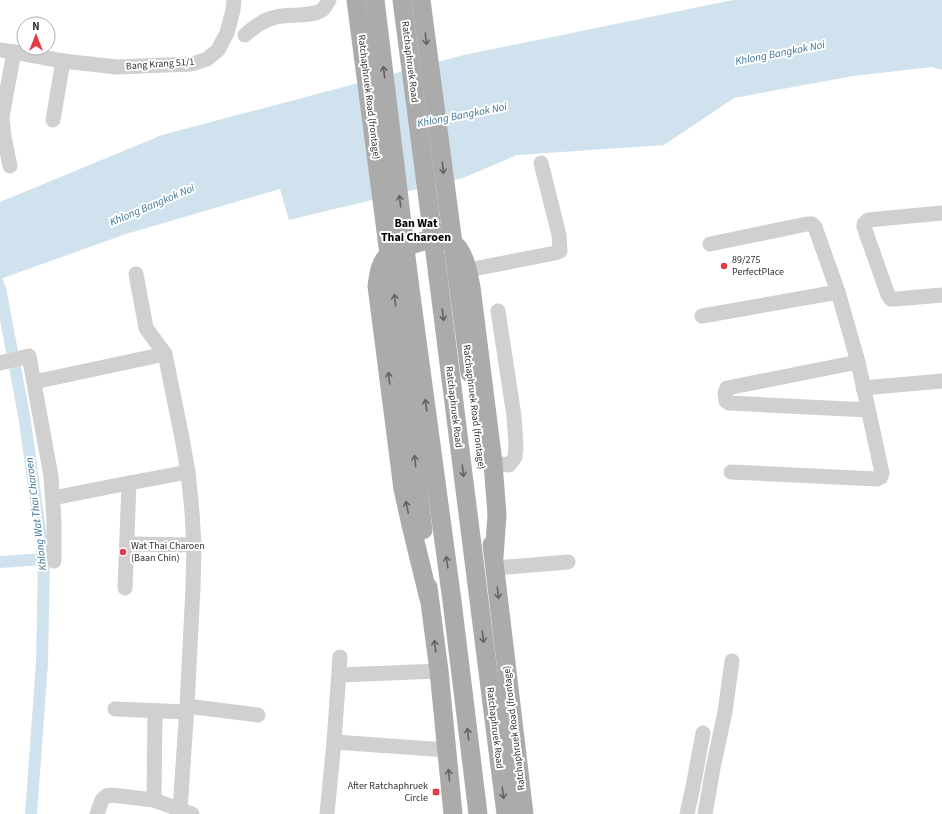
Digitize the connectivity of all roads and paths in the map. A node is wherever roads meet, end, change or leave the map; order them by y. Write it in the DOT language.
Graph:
graph roads {
  1 [pos="234,0"];
  2 [pos="329,0"];
  3 [pos="356,0"];
  4 [pos="361,0"];
  5 [pos="375,0"];
  6 [pos="387,0"];
  7 [pos="402,0"];
  8 [pos="421,0"];
  9 [pos="244,35"];
  10 [pos="7,51"];
  11 [pos="63,61"];
  12 [pos="1,118"];
  13 [pos="53,120"];
  14 [pos="541,163"];
  15 [pos="10,166"];
  16 [pos="942,213"];
  17 [pos="710,244"];
  18 [pos="468,270"];
  19 [pos="136,274"];
  20 [pos="838,292"];
  21 [pos="942,295"];
  22 [pos="498,311"];
  23 [pos="702,316"];
  24 [pos="166,354"];
  25 [pos="858,362"];
  26 [pos="3,363"];
  27 [pos="942,381"];
  28 [pos="34,382"];
  29 [pos="867,387"];
  30 [pos="868,410"];
  31 [pos="493,463"];
  32 [pos="188,472"];
  33 [pos="731,472"];
  34 [pos="129,483"];
  35 [pos="53,498"];
  36 [pos="127,544"];
  37 [pos="194,545"];
  38 [pos="54,561"];
  39 [pos="568,562"];
  40 [pos="494,563"];
  41 [pos="125,588"];
  42 [pos="429,599"];
  43 [pos="340,657"];
  44 [pos="732,661"];
  45 [pos="439,671"];
  46 [pos="340,674"];
  47 [pos="115,709"];
  48 [pos="186,709"];
  49 [pos="155,711"];
  50 [pos="258,715"];
  51 [pos="703,732"];
  52 [pos="334,742"];
  53 [pos="447,750"];
  54 [pos="154,800"];
  55 [pos="186,812"];
  56 [pos="97,814"];
  57 [pos="327,814"];
  58 [pos="453,814"];
  59 [pos="478,814"];
  60 [pos="506,814"];
  61 [pos="524,814"];
  62 [pos="687,814"];
  63 [pos="705,814"];
  1 -- 11 [label="street, Bang Krang 51/1"];
  2 -- 9 [label="street"];
  42 -- 3 [label="main road, Ratchaphruek Road (frontage), one-way, bridge"];
  4 -- 6 [label="main road"];
  59 -- 5 [label="main road, one-way, bridge"];
  7 -- 60 [label="main road, Ratchaphruek Road, one-way, bridge"];
  8 -- 40 [label="main road, Ratchaphruek Road (frontage), one-way, bridge"];
  10 -- 11 [label="street, Bang Krang 51/1"];
  10 -- 12 [label="street"];
  11 -- 13 [label="street"];
  12 -- 15 [label="street"];
  14 -- 18 [label="street"];
  16 -- 21 [label="street"];
  17 -- 20 [label="street"];
  18 -- 31 [label="main road"];
  42 -- 18 [label="main road, one-way"];
  19 -- 24 [label="street"];
  20 -- 23 [label="street"];
  20 -- 25 [label="street"];
  22 -- 31 [label="street"];
  24 -- 28 [label="street"];
  24 -- 32 [label="street"];
  25 -- 29 [label="street"];
  25 -- 30 [label="street"];
  26 -- 28 [label="street"];
  27 -- 29 [label="street"];
  28 -- 35 [label="street"];
  29 -- 30 [label="street"];
  30 -- 33 [label="street"];
  31 -- 40 [label="main road"];
  32 -- 34 [label="street"];
  32 -- 37 [label="street"];
  34 -- 35 [label="street"];
  34 -- 36 [label="street"];
  35 -- 38 [label="street"];
  36 -- 37 [label="street"];
  36 -- 41 [label="street"];
  37 -- 48 [label="street"];
  39 -- 40 [label="street"];
  40 -- 61 [label="main road, Ratchaphruek Road (frontage), one-way"];
  45 -- 42 [label="main road, Ratchaphruek Road (frontage), one-way"];
  43 -- 46 [label="street"];
  44 -- 63 [label="street"];
  45 -- 46 [label="street"];
  45 -- 53 [label="main road, Ratchaphruek Road (frontage)"];
  46 -- 52 [label="street"];
  47 -- 49 [label="street"];
  48 -- 49 [label="street"];
  48 -- 50 [label="street"];
  48 -- 55 [label="street"];
  49 -- 54 [label="street"];
  51 -- 62 [label="street"];
  52 -- 53 [label="street"];
  52 -- 57 [label="street"];
  58 -- 53 [label="main road, Ratchaphruek Road (frontage), one-way"];
  54 -- 55 [label="street"];
  54 -- 56 [label="street"];
}
